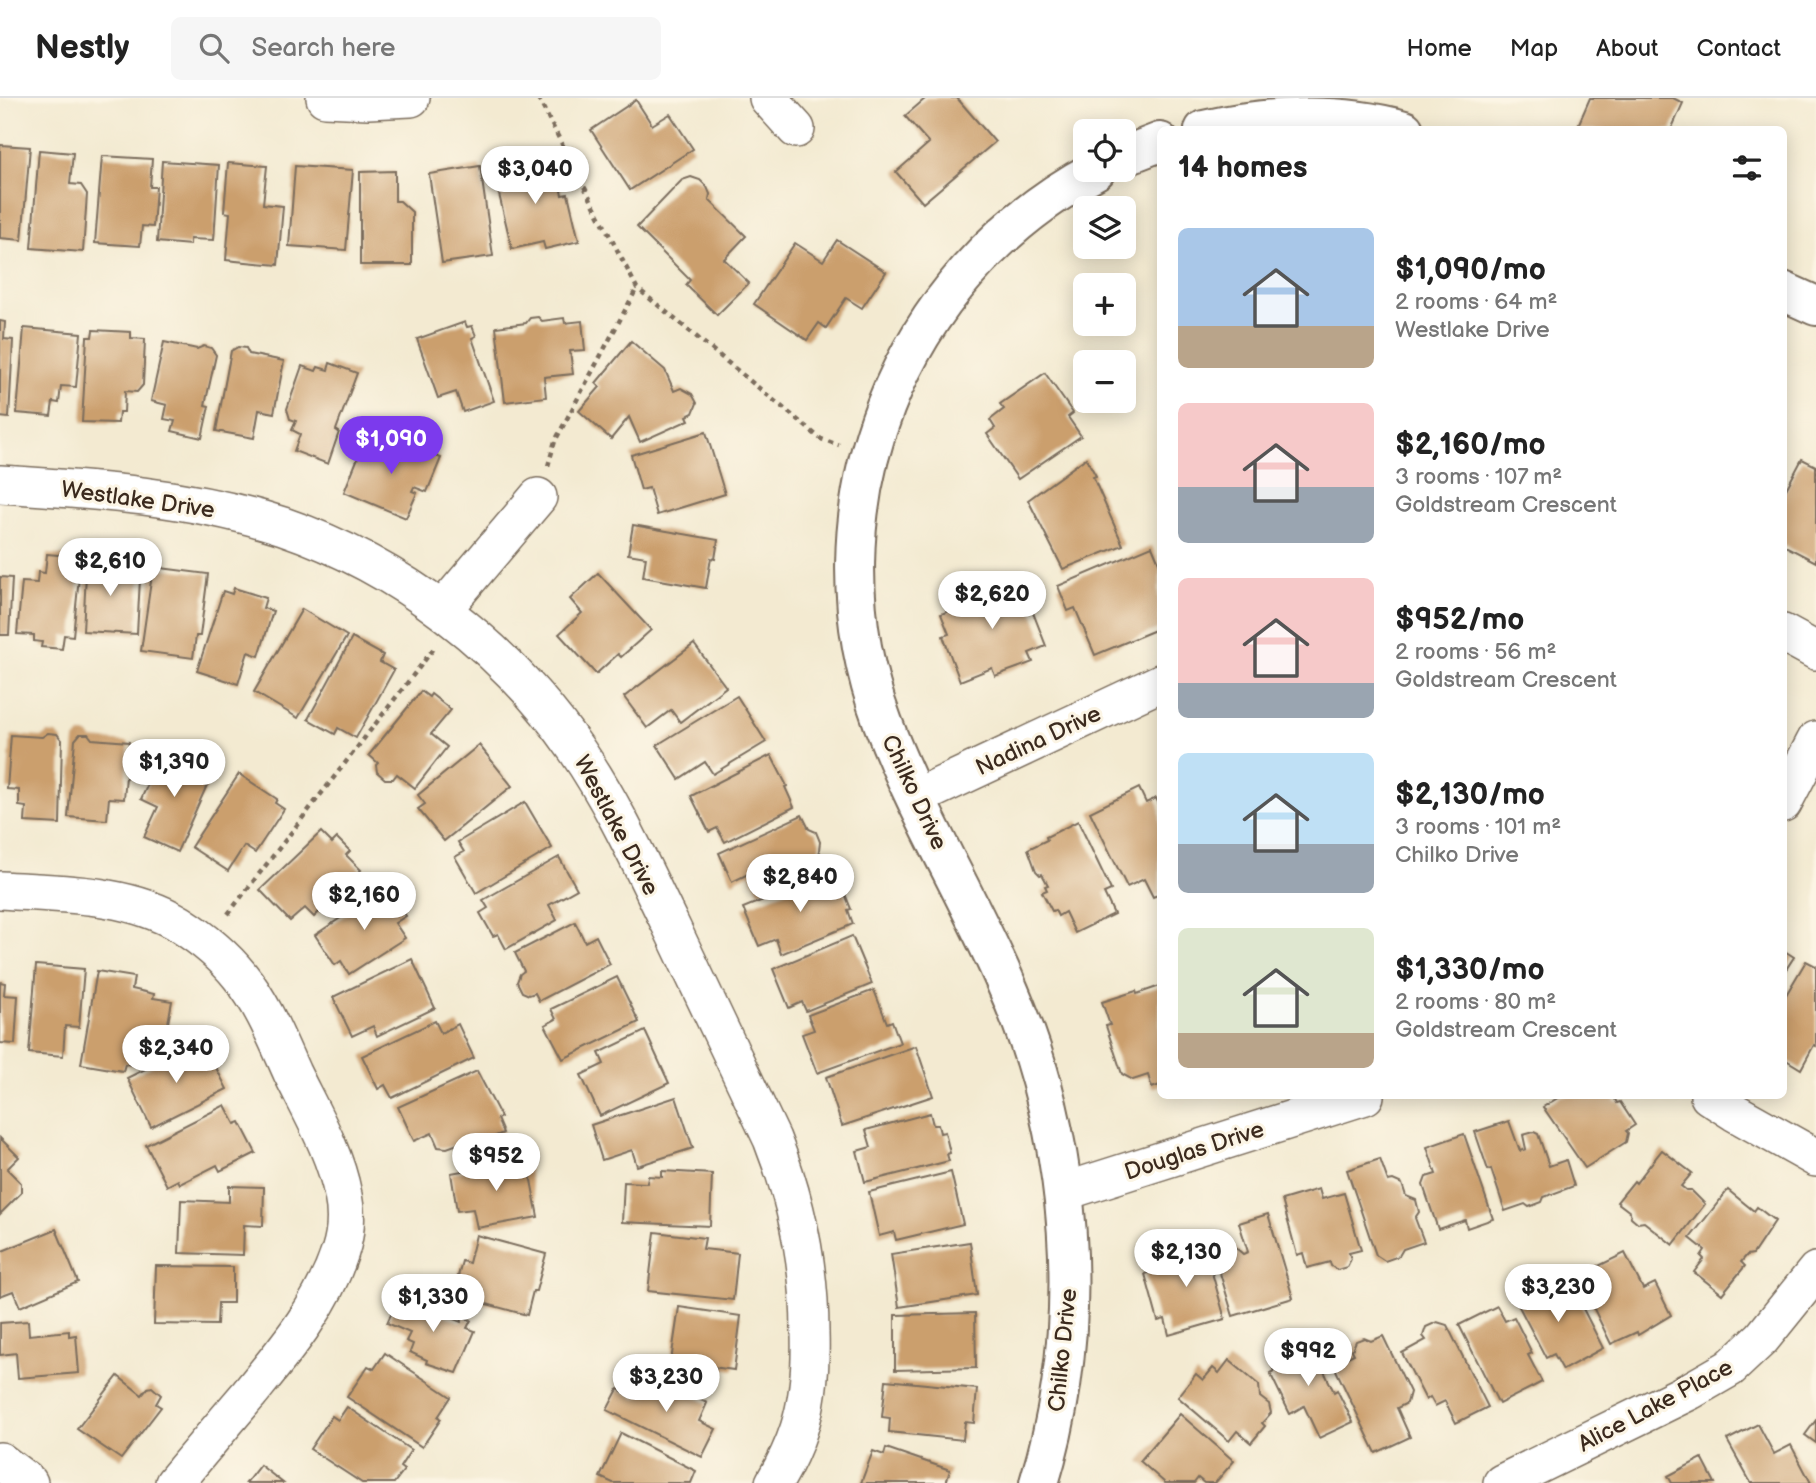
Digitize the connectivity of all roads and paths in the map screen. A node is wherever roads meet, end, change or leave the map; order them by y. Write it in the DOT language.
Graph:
graph roads {
  1 [pos="325,98"];
  2 [pos="411,98"];
  3 [pos="537,98"];
  4 [pos="768,98"];
  5 [pos="1225,126"];
  6 [pos="1386,126"];
  7 [pos="796,129"];
  8 [pos="1157,143"];
  9 [pos="1136,151"];
  10 [pos="1076,182"];
  11 [pos="636,288"];
  12 [pos="1787,293"];
  13 [pos="1816,306"];
  14 [pos="562,429"];
  15 [pos="869,457"];
  16 [pos="0,484"];
  17 [pos="538,497"];
  18 [pos="441,625"];
  19 [pos="1787,635"];
  20 [pos="1816,651"];
  21 [pos="1157,684"];
  22 [pos="1816,740"];
  23 [pos="1787,795"];
  24 [pos="917,797"];
  25 [pos="0,890"];
  26 [pos="223,920"];
  27 [pos="1356,1099"];
  28 [pos="1714,1099"];
  29 [pos="1816,1158"];
  30 [pos="1063,1192"];
  31 [pos="1816,1271"];
  32 [pos="0,1461"];
  33 [pos="29,1483"];
  34 [pos="174,1483"];
  35 [pos="774,1483"];
  36 [pos="1039,1483"];
  37 [pos="1502,1483"];
  1 -- 2 [label="street"];
  3 -- 11 [label="path"];
  4 -- 7 [label="street"];
  5 -- 6 [label="street"];
  8 -- 9 [label="street"];
  10 -- 15 [label="street, Chilko Drive"];
  11 -- 14 [label="path"];
  11 -- 15 [label="path"];
  12 -- 13 [label="street"];
  15 -- 24 [label="street, Chilko Drive"];
  16 -- 18 [label="street, Westlake Drive"];
  17 -- 18 [label="street"];
  18 -- 26 [label="path"];
  18 -- 35 [label="street, Westlake Drive"];
  19 -- 20 [label="street"];
  21 -- 24 [label="street, Nadina Drive"];
  22 -- 23 [label="street"];
  24 -- 30 [label="street, Chilko Drive"];
  25 -- 34 [label="street"];
  27 -- 30 [label="street, Douglas Drive"];
  28 -- 29 [label="street"];
  30 -- 36 [label="street, Chilko Drive"];
  31 -- 37 [label="street, Alice Lake Place"];
  32 -- 33 [label="street"];
}
